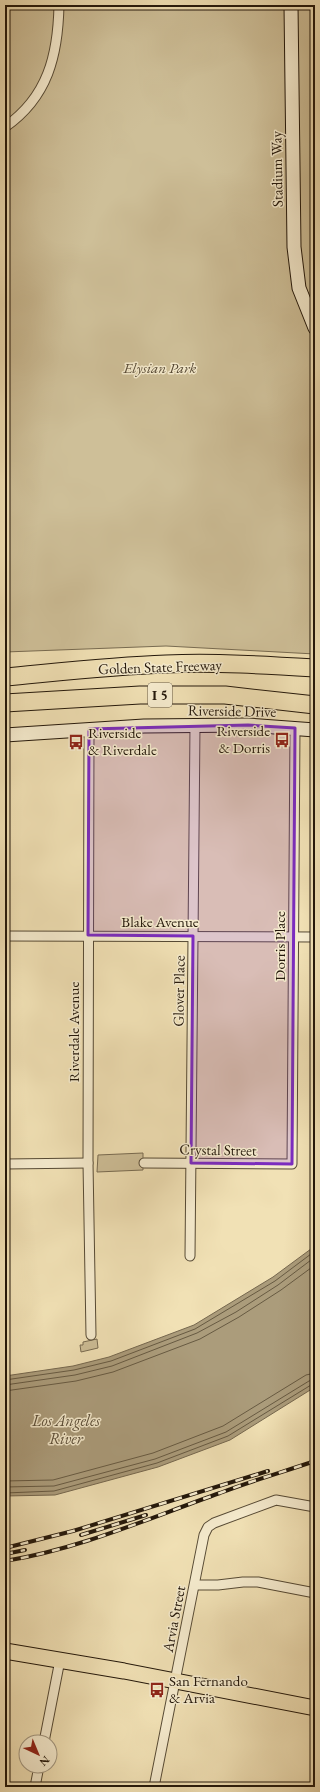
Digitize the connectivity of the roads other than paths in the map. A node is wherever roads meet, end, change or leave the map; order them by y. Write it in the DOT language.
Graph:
graph roads {
  1 [pos="59,5"];
  2 [pos="291,5"];
  3 [pos="5,127"];
  4 [pos="315,328"];
  5 [pos="315,668"];
  6 [pos="5,677"];
  7 [pos="5,703"];
  8 [pos="315,705"];
  9 [pos="196,726"];
  10 [pos="295,728"];
  11 [pos="89,729"];
  12 [pos="315,730"];
  13 [pos="5,735"];
  14 [pos="88,935"];
  15 [pos="5,936"];
  16 [pos="193,936"];
  17 [pos="294,936"];
  18 [pos="315,937"];
  19 [pos="88,1163"];
  20 [pos="144,1163"];
  21 [pos="5,1164"];
  22 [pos="191,1164"];
  23 [pos="292,1164"];
  24 [pos="190,1256"];
  25 [pos="92,1335"];
  26 [pos="315,1507"];
  27 [pos="195,1584"];
  28 [pos="315,1593"];
  29 [pos="5,1651"];
  30 [pos="60,1660"];
  31 [pos="176,1681"];
  32 [pos="315,1708"];
  33 [pos="46,1734"];
  34 [pos="37,1774"];
  35 [pos="35,1787"];
  36 [pos="154,1787"];
  1 -- 3 [label="street"];
  2 -- 4 [label="main road, Stadium Way"];
  5 -- 6 [label="highway, Golden State Freeway / I 5"];
  7 -- 8 [label="highway, Golden State Freeway / I 5"];
  9 -- 10 [label="main road, Riverside Drive"];
  9 -- 11 [label="main road, Riverside Drive"];
  9 -- 16 [label="street, Glover Place"];
  10 -- 12 [label="main road, Riverside Drive"];
  10 -- 17 [label="street, Dorris Place"];
  11 -- 13 [label="main road, Riverside Drive"];
  11 -- 14 [label="street, Riverdale Avenue"];
  14 -- 15 [label="street, Blake Avenue"];
  14 -- 16 [label="street, Blake Avenue"];
  14 -- 19 [label="street, Riverdale Avenue"];
  16 -- 17 [label="street, Blake Avenue"];
  16 -- 22 [label="street, Glover Place"];
  17 -- 18 [label="street, Blake Avenue"];
  17 -- 23 [label="street, Dorris Place"];
  19 -- 21 [label="street"];
  19 -- 25 [label="street, Riverdale Avenue"];
  20 -- 22 [label="street, Crystal Street"];
  22 -- 23 [label="street, Crystal Street"];
  22 -- 24 [label="street, Glover Place"];
  26 -- 27 [label="street, Arvia Street"];
  27 -- 28 [label="street"];
  27 -- 31 [label="street, Arvia Street"];
  29 -- 30 [label="main road"];
  30 -- 31 [label="main road"];
  30 -- 33 [label="street"];
  31 -- 32 [label="main road"];
  31 -- 36 [label="street, Arvia Street"];
  34 -- 35 [label="street"];
}
